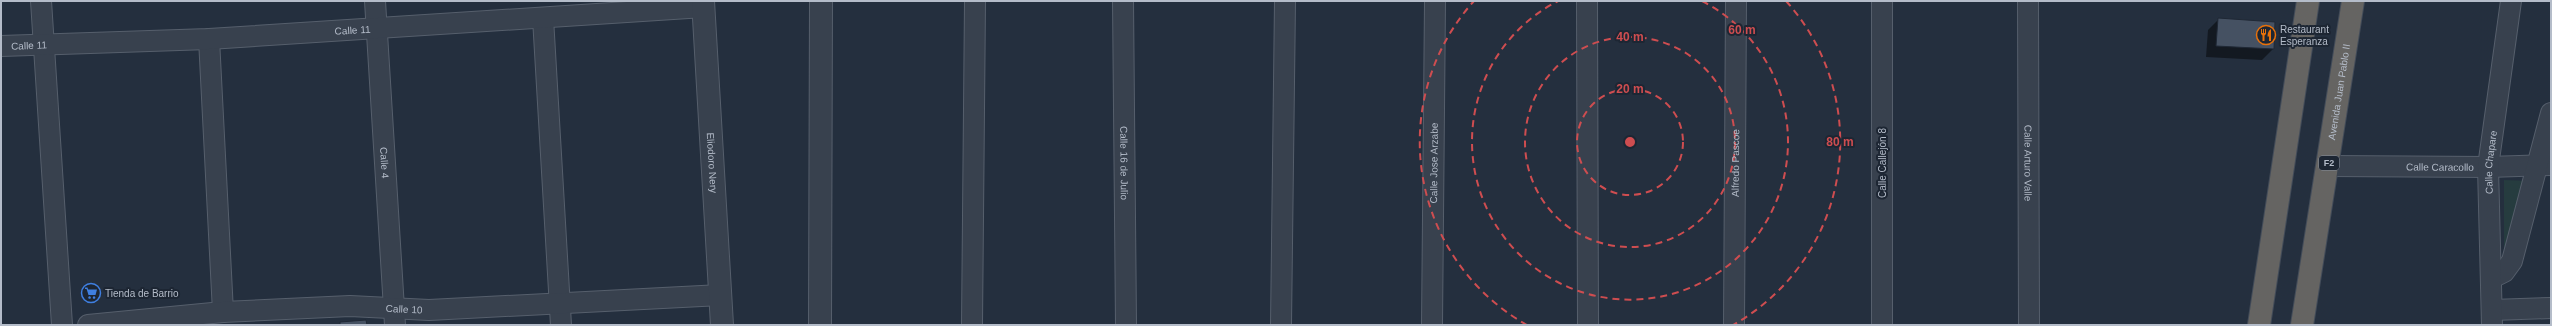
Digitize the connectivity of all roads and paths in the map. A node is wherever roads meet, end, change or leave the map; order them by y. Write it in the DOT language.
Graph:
graph roads {
  1 [pos="41,1"];
  2 [pos="375,1"];
  3 [pos="821,1"];
  4 [pos="975,1"];
  5 [pos="1123,1"];
  6 [pos="1285,1"];
  7 [pos="1435,1"];
  8 [pos="1587,1"];
  9 [pos="1736,1"];
  10 [pos="1882,1"];
  11 [pos="2028,1"];
  12 [pos="2308,1"];
  13 [pos="2353,1"];
  14 [pos="2511,1"];
  15 [pos="704,4"];
  16 [pos="543,18"];
  17 [pos="377,28"];
  18 [pos="209,39"];
  19 [pos="44,43"];
  20 [pos="1,46"];
  21 [pos="2551,113"];
  22 [pos="2544,165"];
  23 [pos="2328,166"];
  24 [pos="2488,167"];
  25 [pos="2492,278"];
  26 [pos="721,295"];
  27 [pos="560,303"];
  28 [pos="2551,308"];
  29 [pos="223,312"];
  30 [pos="394,316"];
  31 [pos="2492,317"];
  32 [pos="62,325"];
  33 [pos="88,325"];
  34 [pos="561,325"];
  35 [pos="722,325"];
  36 [pos="820,325"];
  37 [pos="972,325"];
  38 [pos="1126,325"];
  39 [pos="1281,325"];
  40 [pos="1432,325"];
  41 [pos="1588,325"];
  42 [pos="1734,325"];
  43 [pos="1882,325"];
  44 [pos="2029,325"];
  45 [pos="2260,325"];
  46 [pos="2302,325"];
  1 -- 19 [label="street"];
  2 -- 17 [label="street, Calle 4"];
  3 -- 36 [label="street"];
  4 -- 37 [label="street"];
  5 -- 38 [label="street, Calle 16 de Julio"];
  6 -- 39 [label="street"];
  7 -- 40 [label="street, Calle Jose Arzabe"];
  8 -- 41 [label="street"];
  9 -- 42 [label="street, Alfredo Pascoe"];
  10 -- 43 [label="street, Calle Callejón 8"];
  11 -- 44 [label="street, Calle Arturo Valle"];
  12 -- 45 [label="highway"];
  13 -- 23 [label="highway, Avenida Juan Pablo II / F2"];
  14 -- 24 [label="street, Calle Chapare"];
  15 -- 16 [label="street, Calle 11"];
  15 -- 26 [label="street, Eliodoro Nery"];
  16 -- 17 [label="street, Calle 11"];
  16 -- 27 [label="street"];
  17 -- 18 [label="street, Calle 11"];
  17 -- 30 [label="street, Calle 4"];
  18 -- 19 [label="street, Calle 11"];
  18 -- 29 [label="street"];
  19 -- 20 [label="street, Calle 11"];
  19 -- 32 [label="street"];
  21 -- 22 [label="street"];
  22 -- 24 [label="street, Calle Caracollo"];
  22 -- 25 [label="street"];
  23 -- 24 [label="street, Calle Caracollo"];
  23 -- 46 [label="highway, Avenida Juan Pablo II / F2"];
  24 -- 25 [label="street, Calle Chapare"];
  25 -- 31 [label="street, Calle Chapare"];
  26 -- 27 [label="street, Calle 10"];
  26 -- 35 [label="street, Eliodoro Nery"];
  27 -- 30 [label="street, Calle 10"];
  27 -- 34 [label="street"];
  28 -- 31 [label="street"];
  29 -- 30 [label="street, Calle 10"];
  29 -- 33 [label="street, Calle 10"];
}
